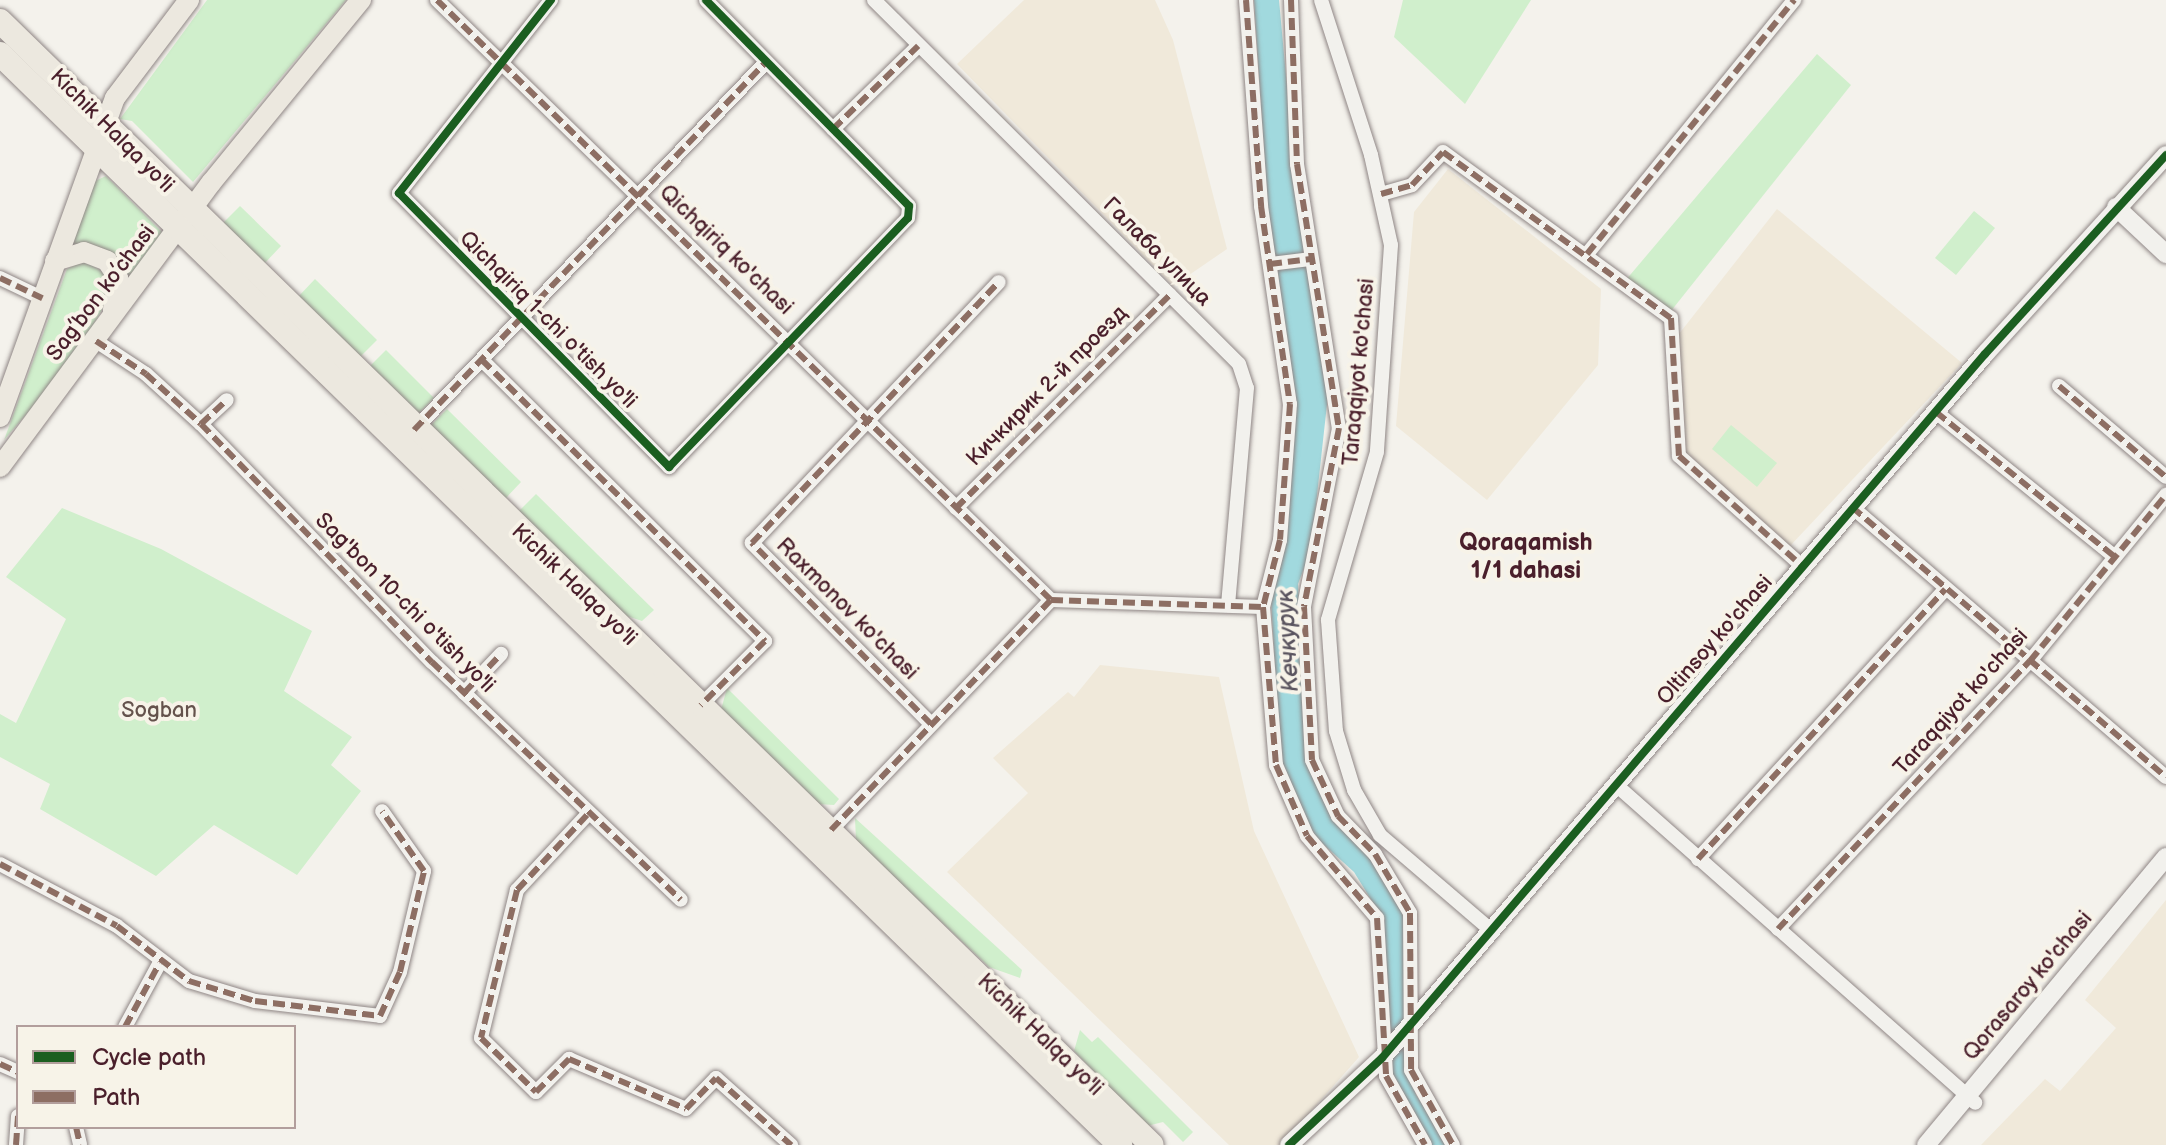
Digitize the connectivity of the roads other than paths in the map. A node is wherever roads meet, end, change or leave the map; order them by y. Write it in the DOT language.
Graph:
graph roads {
  1 [pos="189,0"];
  2 [pos="361,0"];
  3 [pos="437,0"];
  4 [pos="551,0"];
  5 [pos="706,0"];
  6 [pos="874,0"];
  7 [pos="1246,0"];
  8 [pos="1291,0"];
  9 [pos="1321,0"];
  10 [pos="1794,0"];
  11 [pos="0,21"];
  12 [pos="918,46"];
  13 [pos="0,54"];
  14 [pos="500,61"];
  15 [pos="766,62"];
  16 [pos="97,116"];
  17 [pos="833,129"];
  18 [pos="95,147"];
  19 [pos="2166,155"];
  20 [pos="1381,194"];
  21 [pos="639,197"];
  22 [pos="2116,207"];
  23 [pos="185,220"];
  24 [pos="1587,254"];
  25 [pos="2166,254"];
  26 [pos="1311,259"];
  27 [pos="55,261"];
  28 [pos="1270,264"];
  29 [pos="0,278"];
  30 [pos="999,282"];
  31 [pos="1170,295"];
  32 [pos="42,298"];
  33 [pos="521,317"];
  34 [pos="102,334"];
  35 [pos="789,343"];
  36 [pos="482,360"];
  37 [pos="329,361"];
  38 [pos="2059,386"];
  39 [pos="227,400"];
  40 [pos="1936,412"];
  41 [pos="0,417"];
  42 [pos="868,420"];
  43 [pos="201,424"];
  44 [pos="414,430"];
  45 [pos="0,467"];
  46 [pos="2166,477"];
  47 [pos="2166,495"];
  48 [pos="1852,507"];
  49 [pos="956,508"];
  50 [pos="505,532"];
  51 [pos="2115,557"];
  52 [pos="1802,566"];
  53 [pos="1945,589"];
  54 [pos="1051,600"];
  55 [pos="1228,605"];
  56 [pos="1263,607"];
  57 [pos="501,654"];
  58 [pos="2030,661"];
  59 [pos="464,693"];
  60 [pos="701,705"];
  61 [pos="931,724"];
  62 [pos="2166,777"];
  63 [pos="1615,784"];
  64 [pos="382,811"];
  65 [pos="587,815"];
  66 [pos="831,830"];
  67 [pos="2166,857"];
  68 [pos="1698,859"];
  69 [pos="0,864"];
  70 [pos="2166,875"];
  71 [pos="681,900"];
  72 [pos="1778,929"];
  73 [pos="1491,930"];
  74 [pos="945,958"];
  75 [pos="159,964"];
  76 [pos="1412,1024"];
  77 [pos="126,1025"];
  78 [pos="1382,1058"];
  79 [pos="1971,1099"];
  80 [pos="791,1145"];
  81 [pos="1120,1145"];
  82 [pos="1152,1145"];
  83 [pos="1289,1145"];
  84 [pos="1425,1145"];
  85 [pos="1453,1145"];
  86 [pos="1926,1145"];
  87 [pos="1940,1145"];
  1 -- 16 [label="main road, Sag’bon ko’chasi"];
  2 -- 23 [label="main road, Sag’bon ko’chasi"];
  3 -- 14 [label="street, Qichqiriq ko'chasi"];
  4 -- 14 [label="street"];
  5 -- 15 [label="street"];
  6 -- 12 [label="street, Галаба улица"];
  7 -- 28 [label="street"];
  8 -- 26 [label="street"];
  9 -- 20 [label="street, Taraqqiyot ko'chasi"];
  10 -- 24 [label="street"];
  11 -- 16 [label="highway, Kichik Halqa yo'li"];
  12 -- 17 [label="street"];
  12 -- 31 [label="street, Галаба улица"];
  13 -- 18 [label="highway, Kichik Halqa yo'li"];
  14 -- 21 [label="street, Qichqiriq ko'chasi"];
  14 -- 33 [label="street, Qichqiriq 1-chi o'tish yo'li"];
  15 -- 17 [label="street"];
  15 -- 21 [label="street"];
  16 -- 18 [label="main road, Sag’bon ko’chasi"];
  16 -- 23 [label="highway, Kichik Halqa yo'li"];
  17 -- 35 [label="street"];
  18 -- 23 [label="highway, Kichik Halqa yo'li"];
  18 -- 27 [label="main road, Sag’bon ko’chasi"];
  19 -- 22 [label="street, Oltinsoy ko'chasi"];
  20 -- 24 [label="street"];
  20 -- 73 [label="street, Taraqqiyot ko'chasi"];
  21 -- 33 [label="street"];
  21 -- 35 [label="street, Qichqiriq ko'chasi"];
  22 -- 25 [label="street"];
  22 -- 40 [label="street, Oltinsoy ko'chasi"];
  23 -- 34 [label="main road, Sag’bon ko’chasi"];
  23 -- 37 [label="highway, Kichik Halqa yo'li"];
  24 -- 52 [label="street"];
  26 -- 28 [label="street"];
  26 -- 76 [label="street"];
  27 -- 32 [label="main road, Sag’bon ko’chasi"];
  27 -- 34 [label="main road"];
  28 -- 56 [label="street"];
  29 -- 32 [label="street"];
  30 -- 42 [label="street"];
  31 -- 49 [label="street, Кичкирик 2-й проезд"];
  31 -- 55 [label="street, Галаба улица"];
  32 -- 41 [label="main road, Sag’bon ko’chasi"];
  33 -- 35 [label="street, Qichqiriq 1-chi o'tish yo'li"];
  33 -- 36 [label="street"];
  34 -- 43 [label="street, Sag'bon 10-chi o'tish yo'li"];
  34 -- 45 [label="main road, Sag’bon ko’chasi"];
  35 -- 42 [label="street, Qichqiriq ko'chasi"];
  36 -- 44 [label="street"];
  36 -- 60 [label="street"];
  37 -- 44 [label="highway, Kichik Halqa yo'li"];
  37 -- 50 [label="highway, Kichik Halqa yo'li"];
  38 -- 46 [label="street"];
  39 -- 43 [label="street"];
  40 -- 48 [label="street, Oltinsoy ko'chasi"];
  40 -- 51 [label="street"];
  42 -- 49 [label="street, Qichqiriq ko'chasi"];
  42 -- 61 [label="street, Raxmonov ko'chasi"];
  43 -- 59 [label="street, Sag'bon 10-chi o'tish yo'li"];
  44 -- 50 [label="highway, Kichik Halqa yo'li"];
  47 -- 51 [label="street, Taraqqiyot ko'chasi"];
  48 -- 52 [label="street, Oltinsoy ko'chasi"];
  48 -- 53 [label="street"];
  49 -- 54 [label="street, Qichqiriq ko'chasi"];
  50 -- 60 [label="highway, Kichik Halqa yo'li"];
  50 -- 74 [label="highway, Kichik Halqa yo'li"];
  51 -- 58 [label="street, Taraqqiyot ko'chasi"];
  52 -- 63 [label="street, Oltinsoy ko'chasi"];
  53 -- 58 [label="street"];
  53 -- 68 [label="street"];
  54 -- 55 [label="street"];
  54 -- 61 [label="street"];
  55 -- 56 [label="street"];
  56 -- 78 [label="street"];
  57 -- 59 [label="street"];
  58 -- 62 [label="street"];
  58 -- 72 [label="street, Taraqqiyot ko'chasi"];
  59 -- 65 [label="street, Sag'bon 10-chi o'tish yo'li"];
  60 -- 66 [label="highway, Kichik Halqa yo'li"];
  61 -- 66 [label="street"];
  63 -- 68 [label="street"];
  63 -- 73 [label="street, Oltinsoy ko'chasi"];
  64 -- 75 [label="street"];
  65 -- 71 [label="street, Sag'bon 10-chi o'tish yo'li"];
  65 -- 80 [label="street"];
  66 -- 74 [label="highway, Kichik Halqa yo'li"];
  67 -- 79 [label="street, Qorasaroy ko'chasi"];
  68 -- 72 [label="street"];
  69 -- 75 [label="street"];
  70 -- 79 [label="street, Qorasaroy ko'chasi"];
  72 -- 79 [label="street"];
  73 -- 76 [label="street, Oltinsoy ko'chasi"];
  74 -- 81 [label="highway, Kichik Halqa yo'li"];
  74 -- 82 [label="highway, Kichik Halqa yo'li"];
  75 -- 77 [label="street"];
  76 -- 78 [label="street, Oltinsoy ko'chasi"];
  76 -- 85 [label="street"];
  78 -- 83 [label="street, Oltinsoy ko'chasi"];
  78 -- 84 [label="street"];
  79 -- 86 [label="street, Qorasaroy ko'chasi"];
  79 -- 87 [label="street, Qorasaroy ko'chasi"];
}
